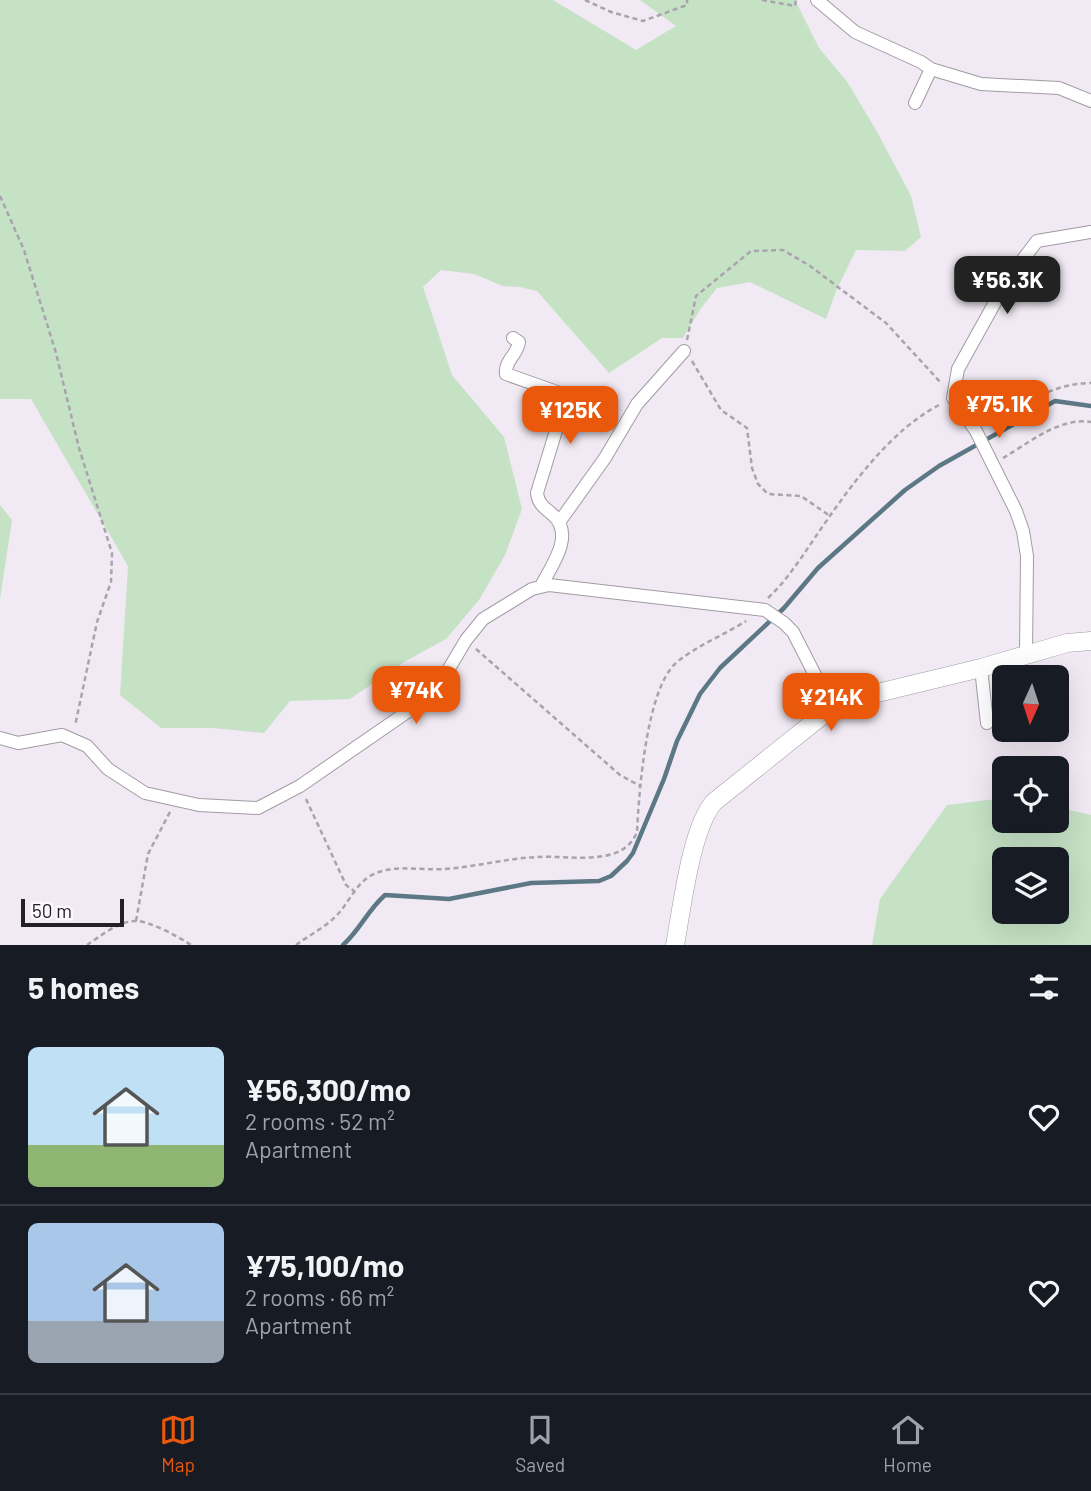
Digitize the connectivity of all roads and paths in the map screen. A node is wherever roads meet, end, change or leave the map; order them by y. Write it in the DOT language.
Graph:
graph roads {
  1 [pos="584,0"];
  2 [pos="687,0"];
  3 [pos="762,0"];
  4 [pos="796,0"];
  5 [pos="817,0"];
  6 [pos="931,69"];
  7 [pos="1091,101"];
  8 [pos="915,103"];
  9 [pos="0,196"];
  10 [pos="1091,232"];
  11 [pos="513,338"];
  12 [pos="684,351"];
  13 [pos="1091,383"];
  14 [pos="953,398"];
  15 [pos="1091,422"];
  16 [pos="976,431"];
  17 [pos="993,464"];
  18 [pos="830,516"];
  19 [pos="560,521"];
  20 [pos="541,586"];
  21 [pos="765,610"];
  22 [pos="466,640"];
  23 [pos="1091,641"];
  24 [pos="1026,654"];
  25 [pos="981,667"];
  26 [pos="834,710"];
  27 [pos="987,723"];
  28 [pos="0,738"];
  29 [pos="73,739"];
  30 [pos="300,786"];
  31 [pos="640,786"];
  32 [pos="175,801"];
  33 [pos="354,891"];
  34 [pos="136,921"];
  35 [pos="87,945"];
  36 [pos="191,945"];
  37 [pos="296,945"];
  38 [pos="675,945"];
  1 -- 2 [label="path"];
  3 -- 4 [label="path"];
  5 -- 6 [label="street"];
  6 -- 7 [label="street"];
  6 -- 8 [label="street"];
  9 -- 29 [label="path"];
  10 -- 14 [label="street"];
  11 -- 19 [label="street"];
  12 -- 14 [label="path"];
  12 -- 18 [label="path"];
  12 -- 19 [label="street"];
  13 -- 16 [label="path"];
  14 -- 16 [label="street"];
  14 -- 18 [label="path"];
  15 -- 17 [label="path"];
  16 -- 17 [label="street"];
  17 -- 24 [label="street"];
  18 -- 21 [label="path"];
  19 -- 20 [label="street"];
  20 -- 21 [label="street"];
  20 -- 22 [label="street"];
  21 -- 26 [label="street"];
  21 -- 31 [label="path"];
  22 -- 30 [label="street"];
  22 -- 31 [label="path"];
  23 -- 24 [label="main road"];
  24 -- 25 [label="main road"];
  25 -- 26 [label="main road"];
  25 -- 27 [label="street"];
  26 -- 38 [label="main road"];
  28 -- 29 [label="street"];
  29 -- 32 [label="street"];
  30 -- 32 [label="street"];
  30 -- 33 [label="path"];
  31 -- 33 [label="path"];
  32 -- 34 [label="path"];
  33 -- 37 [label="path"];
  34 -- 35 [label="path"];
  34 -- 36 [label="path"];
}
